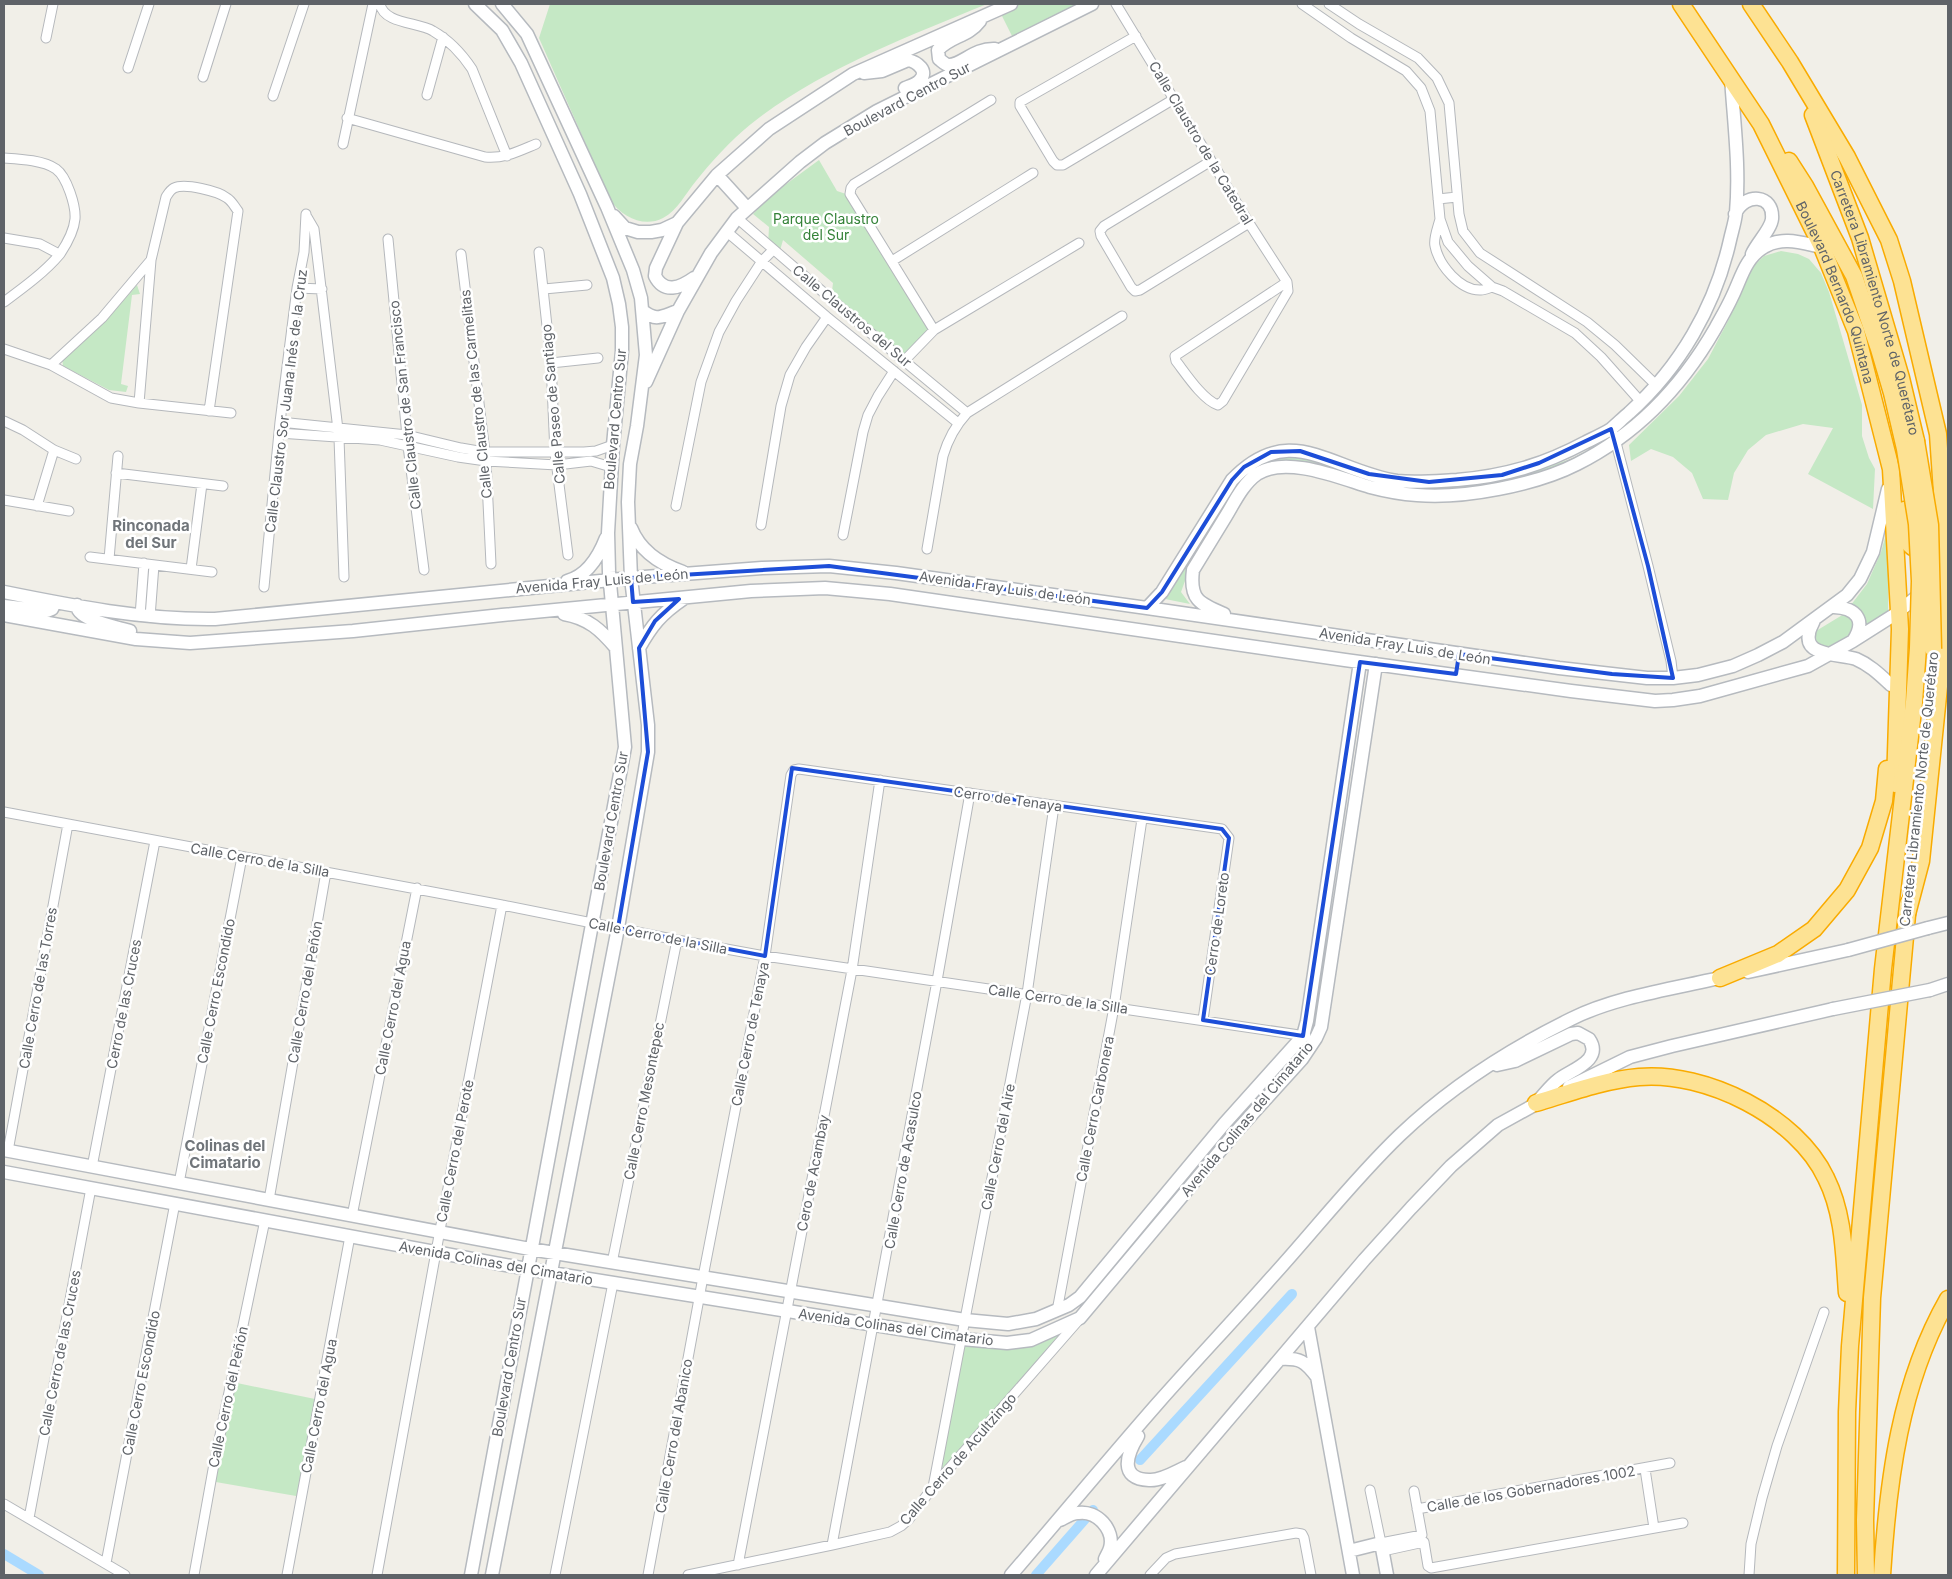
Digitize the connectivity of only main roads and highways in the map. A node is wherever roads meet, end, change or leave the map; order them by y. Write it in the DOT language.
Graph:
graph roads {
  1 [pos="1682,4"];
  2 [pos="1751,4"];
  3 [pos="1807,91"];
  4 [pos="1761,124"];
  5 [pos="1853,322"];
  6 [pos="1910,445"];
  7 [pos="1943,505"];
  8 [pos="1947,552"];
  9 [pos="1946,572"];
  10 [pos="1898,612"];
  11 [pos="1926,648"];
  12 [pos="1895,868"];
  13 [pos="1907,914"];
  14 [pos="1720,978"];
  15 [pos="1536,1103"];
  16 [pos="1948,1299"];
  17 [pos="1850,1346"];
  18 [pos="1846,1575"];
  19 [pos="1866,1575"];
  20 [pos="1882,1575"];
  1 -- 4 [label="highway, Boulevard Bernardo Quintana"];
  2 -- 3 [label="highway"];
  3 -- 6 [label="highway, Carretera Libramiento Norte de Querétaro"];
  3 -- 7 [label="highway"];
  4 -- 5 [label="highway, Boulevard Bernardo Quintana"];
  4 -- 6 [label="highway, Carretera Libramiento Norte de Querétaro"];
  5 -- 7 [label="highway"];
  5 -- 10 [label="highway, Boulevard Bernardo Quintana"];
  6 -- 11 [label="highway, Carretera Libramiento Norte de Querétaro, bridge"];
  7 -- 8 [label="highway"];
  8 -- 9 [label="highway"];
  9 -- 13 [label="highway"];
  10 -- 12 [label="highway"];
  10 -- 14 [label="highway"];
  11 -- 12 [label="highway, Carretera Libramiento Norte de Querétaro"];
  11 -- 13 [label="highway, Carretera Libramiento Norte de Querétaro"];
  12 -- 17 [label="highway, Carretera Libramiento Norte de Querétaro"];
  13 -- 19 [label="highway, Carretera Libramiento Norte de Querétaro"];
  15 -- 17 [label="highway"];
  16 -- 20 [label="highway"];
  17 -- 18 [label="highway"];
}
